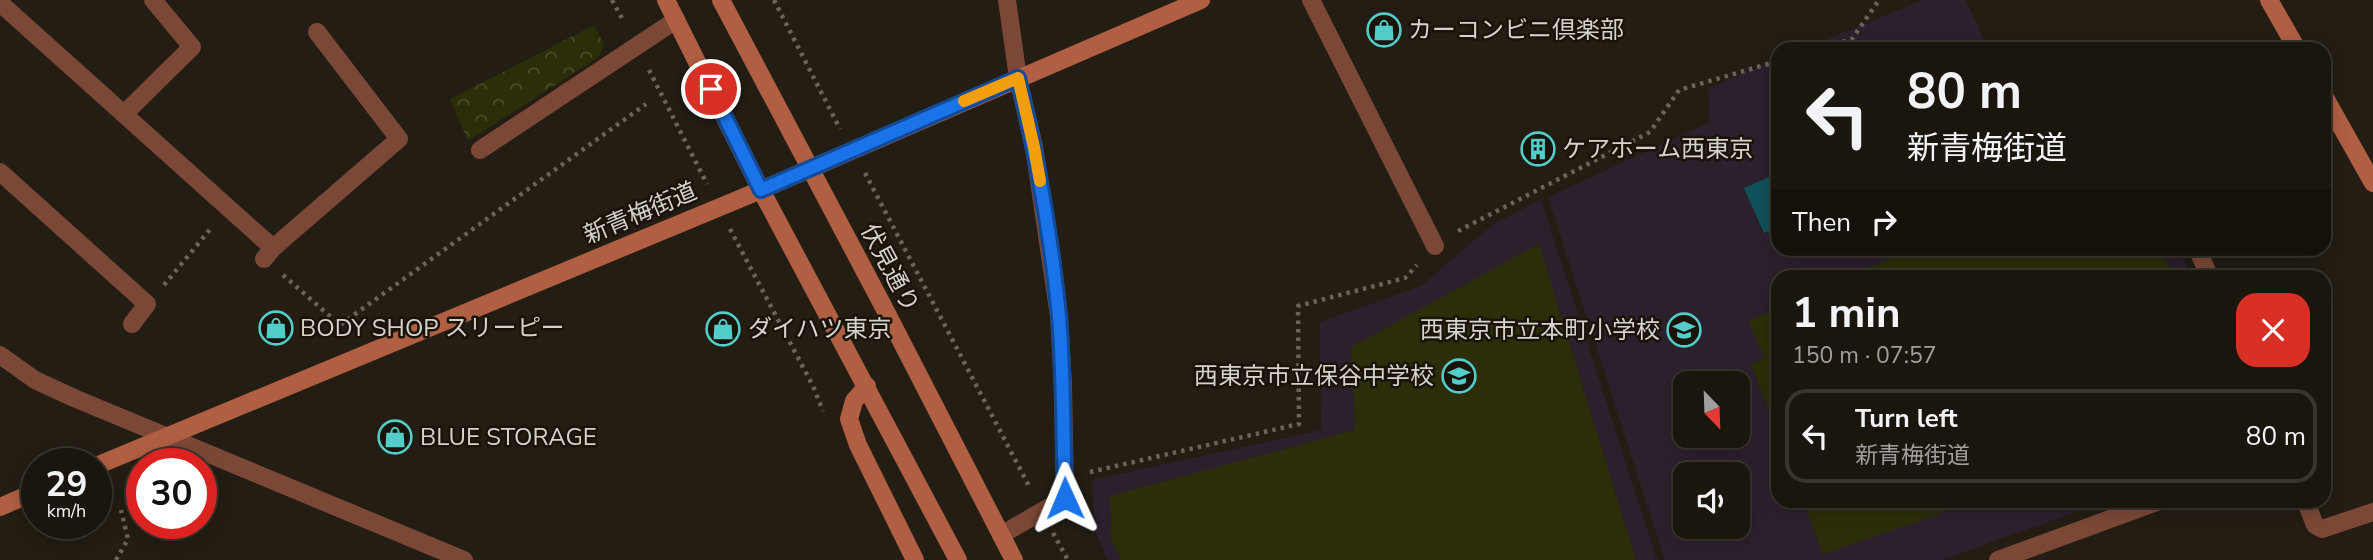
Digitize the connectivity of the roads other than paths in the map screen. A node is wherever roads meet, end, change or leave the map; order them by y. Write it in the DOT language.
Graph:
graph roads {
  1 [pos="153,0"];
  2 [pos="666,0"];
  3 [pos="720,0"];
  4 [pos="1007,0"];
  5 [pos="1201,0"];
  6 [pos="1311,0"];
  7 [pos="2269,0"];
  8 [pos="0,3"];
  9 [pos="676,20"];
  10 [pos="317,32"];
  11 [pos="2293,42"];
  12 [pos="1018,78"];
  13 [pos="2331,112"];
  14 [pos="124,114"];
  15 [pos="480,150"];
  16 [pos="809,168"];
  17 [pos="0,172"];
  18 [pos="2373,183"];
  19 [pos="761,190"];
  20 [pos="1435,246"];
  21 [pos="132,324"];
  22 [pos="0,355"];
  23 [pos="867,386"];
  24 [pos="163,437"];
  25 [pos="112,459"];
  26 [pos="21,498"];
  27 [pos="0,507"];
  28 [pos="2140,508"];
  29 [pos="2308,508"];
  30 [pos="2373,512"];
  31 [pos="1001,535"];
  32 [pos="464,560"];
  33 [pos="915,560"];
  34 [pos="958,560"];
  35 [pos="1014,560"];
  36 [pos="1998,560"];
  1 -- 14 [label="street"];
  2 -- 9 [label="main road"];
  3 -- 16 [label="main road, 伏見通り"];
  4 -- 12 [label="street"];
  5 -- 12 [label="main road, 新青梅街道"];
  6 -- 20 [label="street"];
  7 -- 11 [label="main road"];
  8 -- 14 [label="street"];
  9 -- 15 [label="street"];
  9 -- 19 [label="main road"];
  10 -- 14 [label="street"];
  12 -- 16 [label="main road, 新青梅街道"];
  12 -- 31 [label="street"];
  13 -- 18 [label="main road"];
  16 -- 19 [label="main road, 新青梅街道"];
  16 -- 31 [label="main road, 伏見通り"];
  17 -- 21 [label="street"];
  19 -- 23 [label="main road"];
  19 -- 24 [label="main road, 新青梅街道"];
  22 -- 24 [label="street"];
  23 -- 33 [label="main road"];
  23 -- 34 [label="main road"];
  24 -- 25 [label="main road, 新青梅街道"];
  24 -- 32 [label="street"];
  26 -- 27 [label="main road"];
  28 -- 36 [label="street"];
  29 -- 30 [label="street"];
  31 -- 35 [label="main road, 伏見通り"];
}
